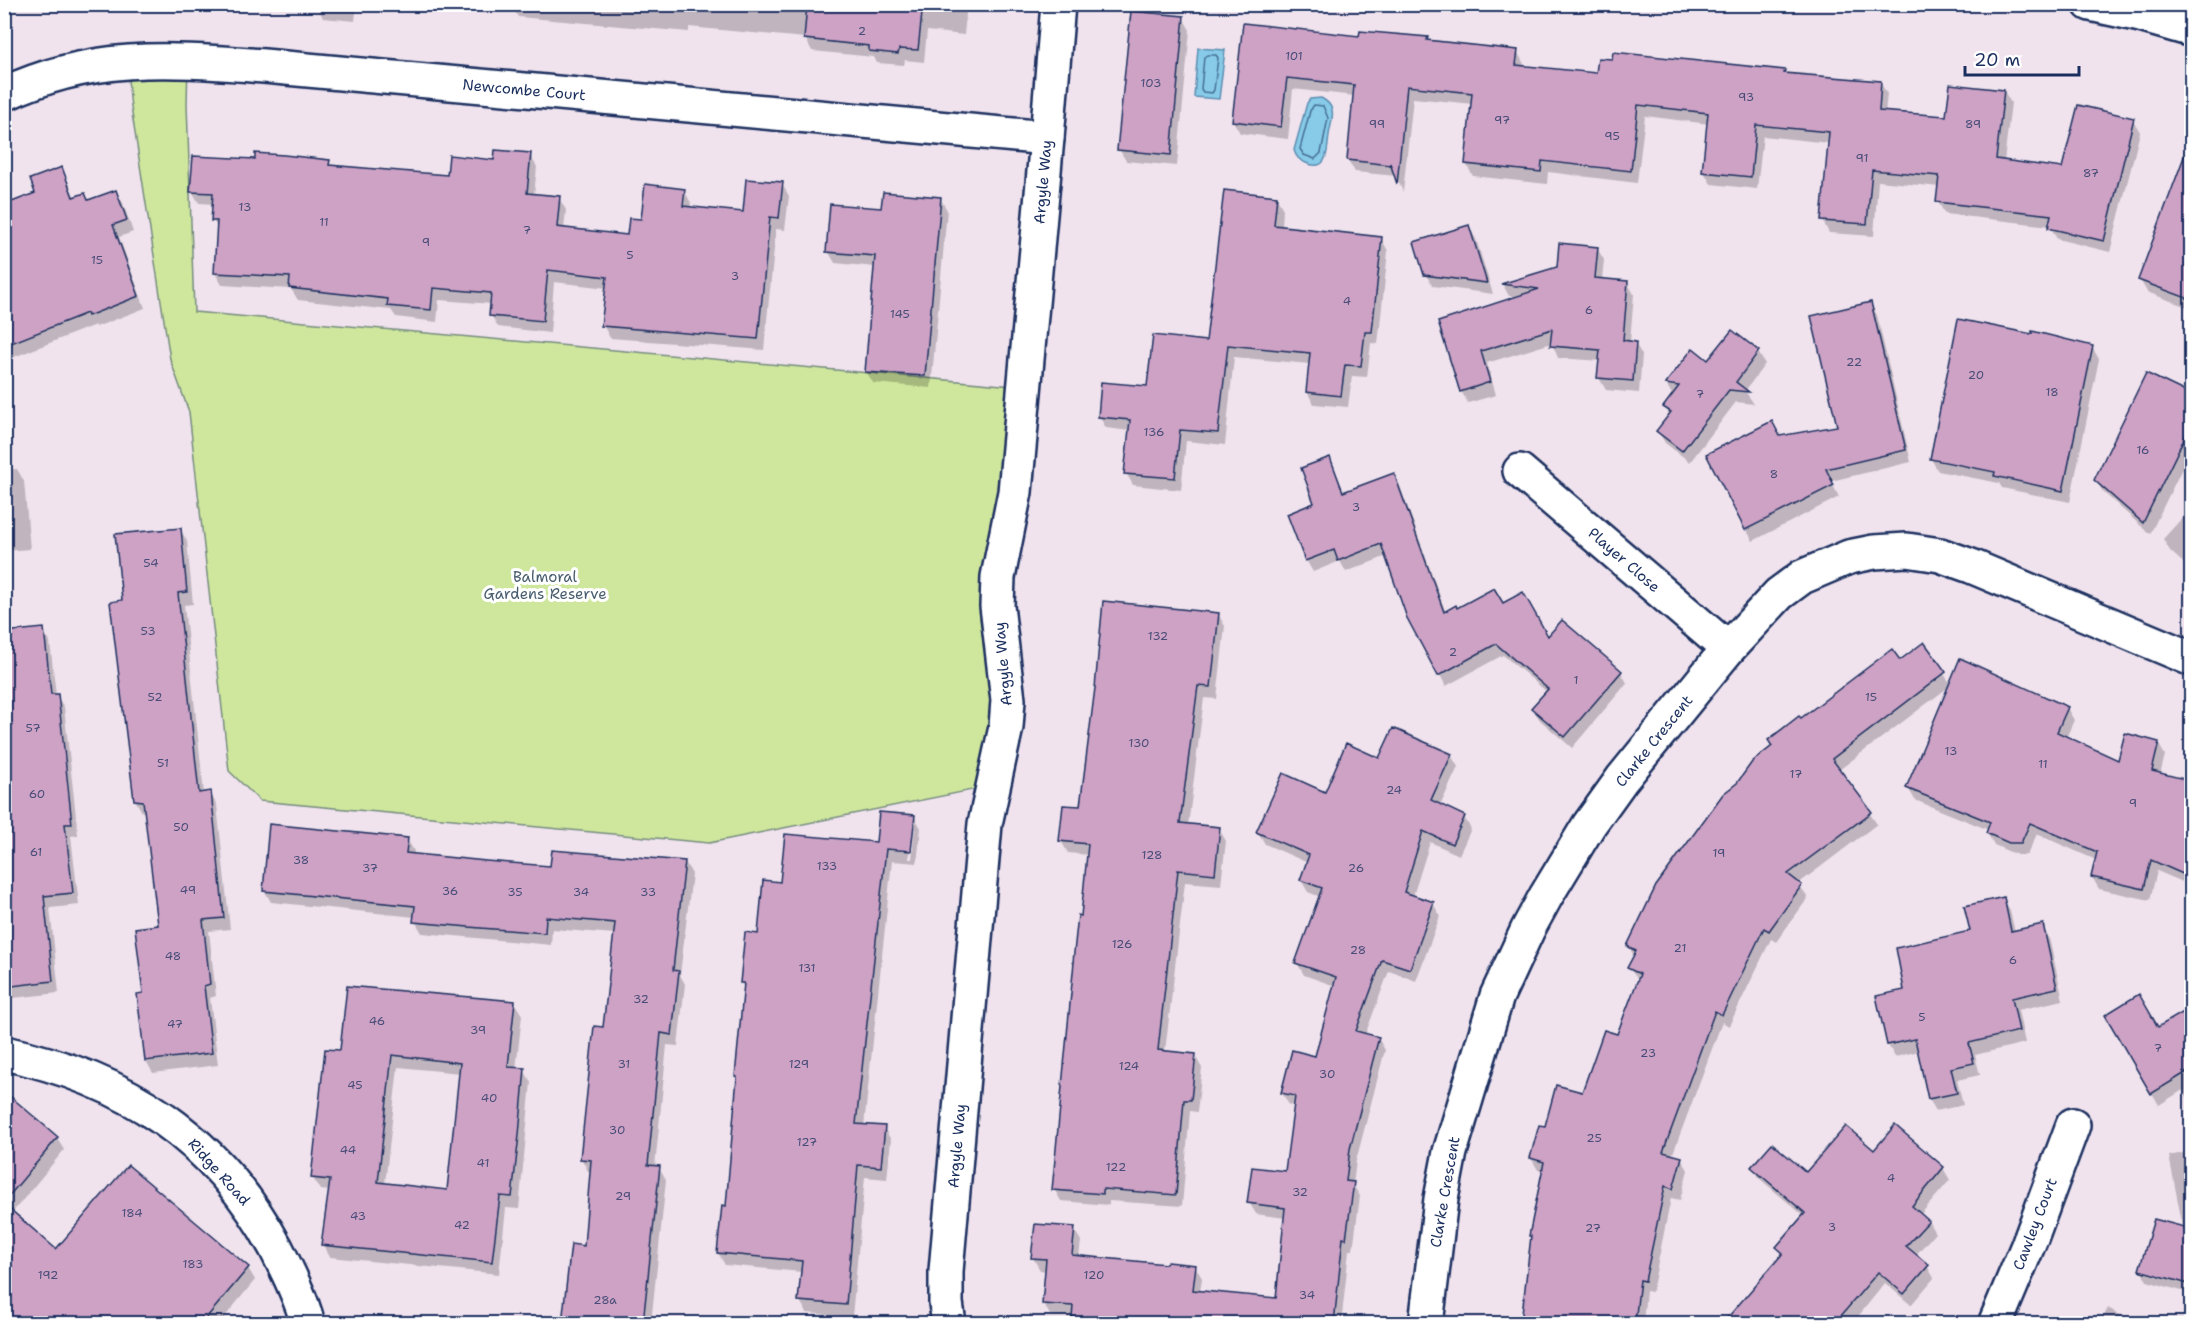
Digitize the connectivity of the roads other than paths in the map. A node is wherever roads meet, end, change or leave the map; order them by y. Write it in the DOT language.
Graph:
graph roads {
  1 [pos="1058,4"];
  2 [pos="2090,4"];
  3 [pos="2192,30"];
  4 [pos="4,94"];
  5 [pos="1047,138"];
  6 [pos="1520,471"];
  7 [pos="1728,649"];
  8 [pos="2192,659"];
  9 [pos="4,1053"];
  10 [pos="2073,1125"];
  11 [pos="308,1323"];
  12 [pos="949,1323"];
  13 [pos="1426,1323"];
  14 [pos="1995,1323"];
  1 -- 5 [label="street, Argyle Way"];
  2 -- 3 [label="street"];
  4 -- 5 [label="street, Newcombe Court"];
  5 -- 12 [label="street, Argyle Way"];
  6 -- 7 [label="street, Player Close"];
  7 -- 8 [label="street, Clarke Crescent"];
  7 -- 13 [label="street, Clarke Crescent"];
  9 -- 11 [label="street, Ridge Road"];
  10 -- 14 [label="street, Cawley Court"];
}
